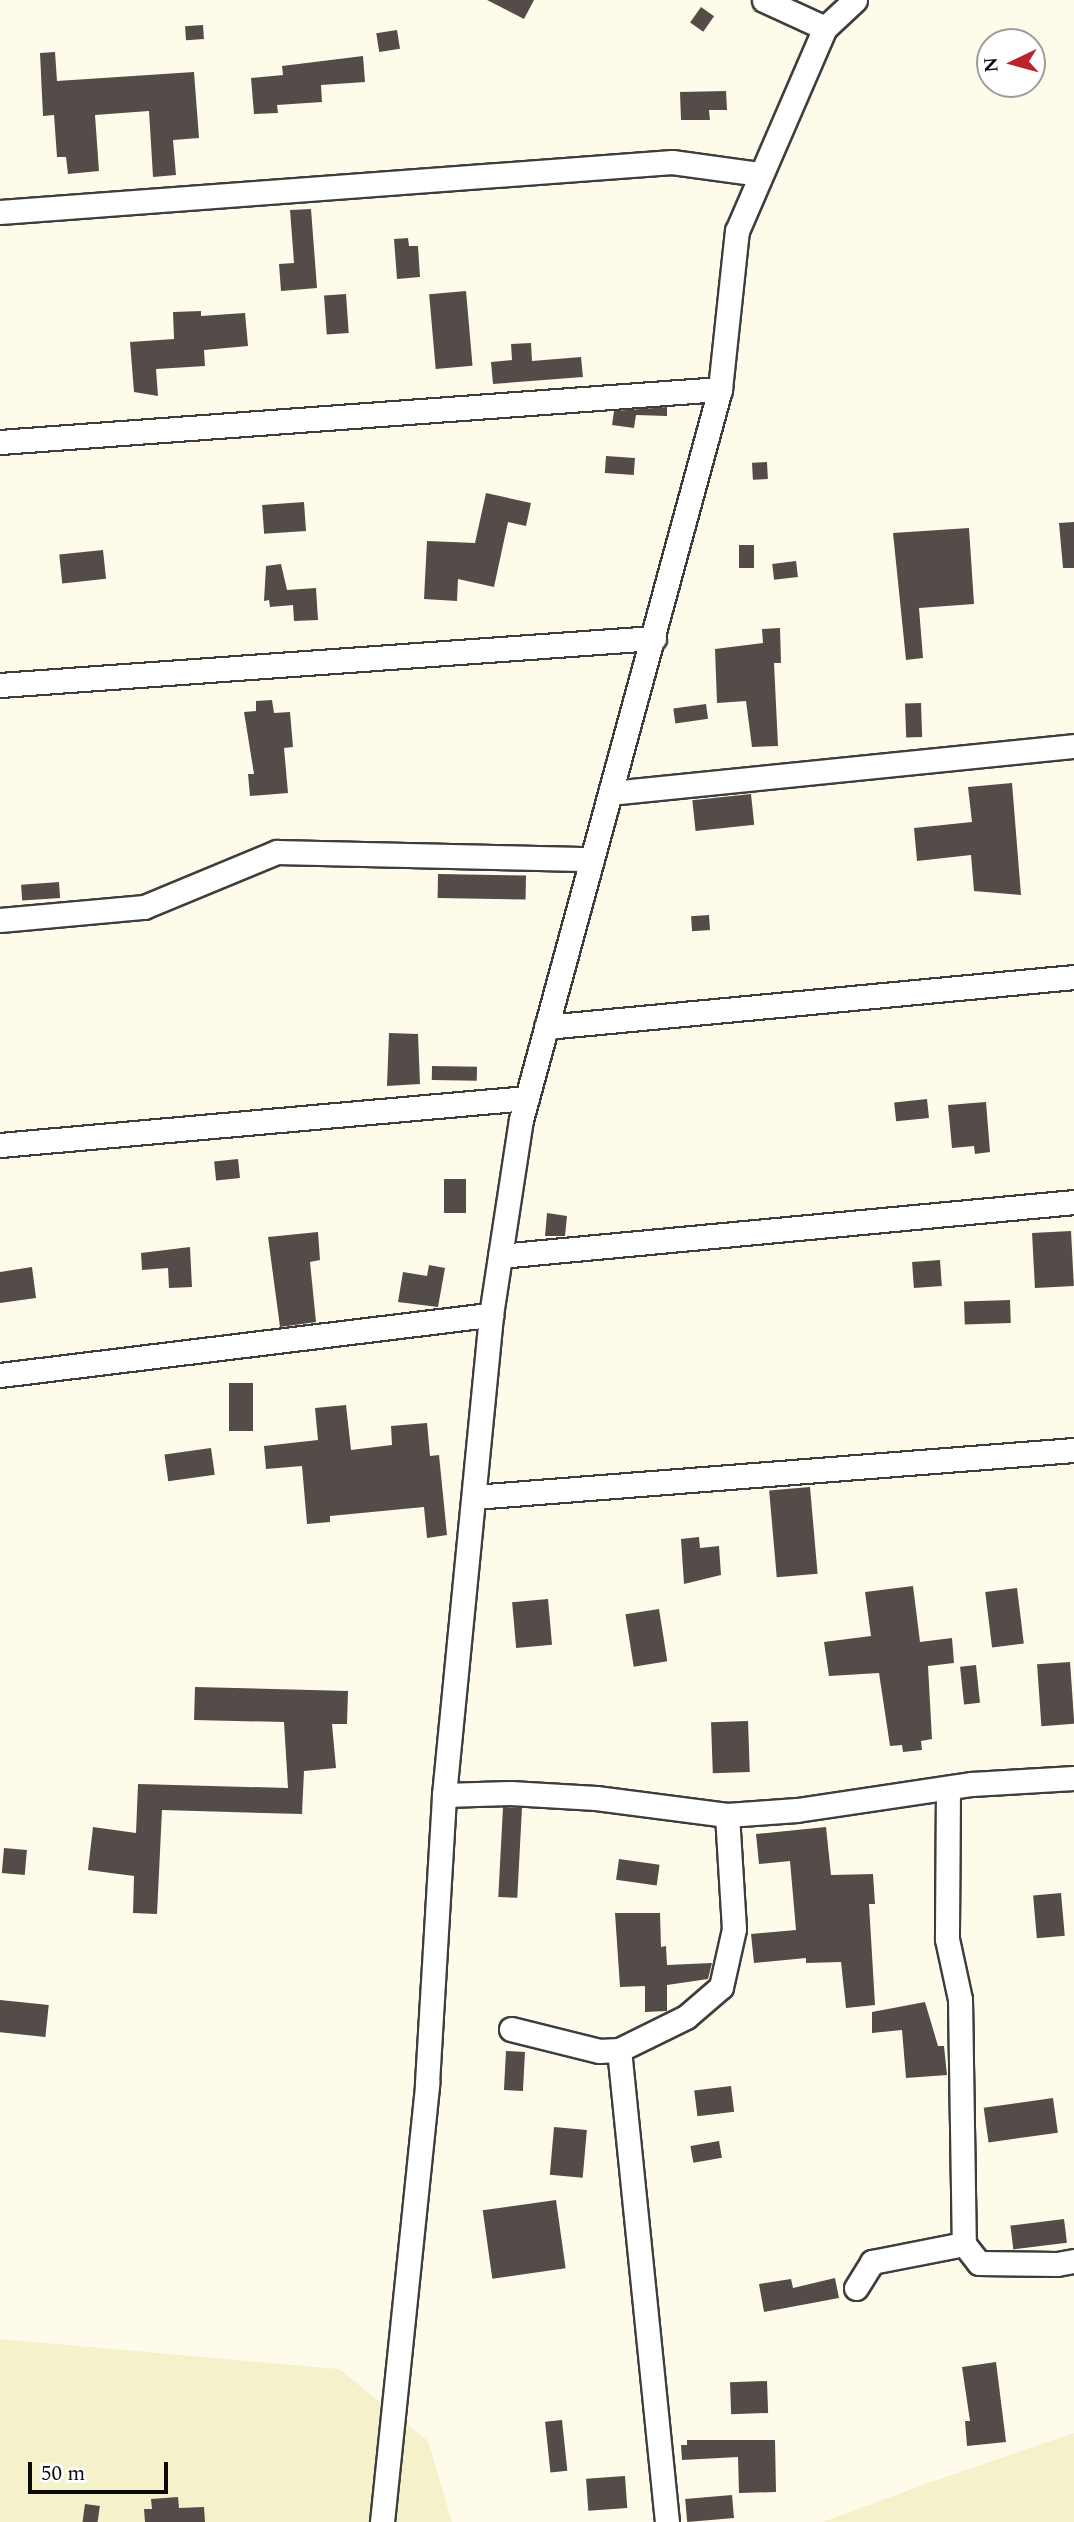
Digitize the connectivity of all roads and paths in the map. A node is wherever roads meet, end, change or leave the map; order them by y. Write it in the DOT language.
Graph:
graph roads {
  1 [pos="764,0"];
  2 [pos="855,0"];
  3 [pos="825,28"];
  4 [pos="760,174"];
  5 [pos="0,212"];
  6 [pos="720,389"];
  7 [pos="0,442"];
  8 [pos="654,638"];
  9 [pos="0,685"];
  10 [pos="1074,746"];
  11 [pos="611,793"];
  12 [pos="592,859"];
  13 [pos="0,920"];
  14 [pos="1074,976"];
  15 [pos="546,1027"];
  16 [pos="527,1098"];
  17 [pos="0,1145"];
  18 [pos="1074,1202"];
  19 [pos="500,1256"];
  20 [pos="491,1315"];
  21 [pos="0,1374"];
  22 [pos="1074,1450"];
  23 [pos="474,1497"];
  24 [pos="1074,1778"];
  25 [pos="948,1788"];
  26 [pos="444,1795"];
  27 [pos="727,1815"];
  28 [pos="511,2029"];
  29 [pos="619,2050"];
  30 [pos="964,2244"];
  31 [pos="1074,2260"];
  32 [pos="856,2288"];
  33 [pos="382,2522"];
  34 [pos="667,2522"];
  1 -- 3 [label="street"];
  2 -- 3 [label="street"];
  3 -- 4 [label="street"];
  4 -- 5 [label="street"];
  4 -- 6 [label="street"];
  6 -- 7 [label="street"];
  6 -- 8 [label="street"];
  8 -- 9 [label="street"];
  8 -- 11 [label="street"];
  10 -- 11 [label="street"];
  11 -- 12 [label="street"];
  12 -- 13 [label="street"];
  12 -- 15 [label="street"];
  14 -- 15 [label="street"];
  15 -- 16 [label="street"];
  16 -- 17 [label="street"];
  16 -- 19 [label="street"];
  18 -- 19 [label="street"];
  19 -- 20 [label="street"];
  20 -- 21 [label="street"];
  20 -- 23 [label="street"];
  22 -- 23 [label="street"];
  23 -- 26 [label="street"];
  24 -- 25 [label="street"];
  25 -- 27 [label="street"];
  25 -- 30 [label="street"];
  26 -- 27 [label="street"];
  26 -- 33 [label="street"];
  27 -- 29 [label="street"];
  28 -- 29 [label="street"];
  29 -- 34 [label="street"];
  30 -- 31 [label="street"];
  30 -- 32 [label="street"];
}
